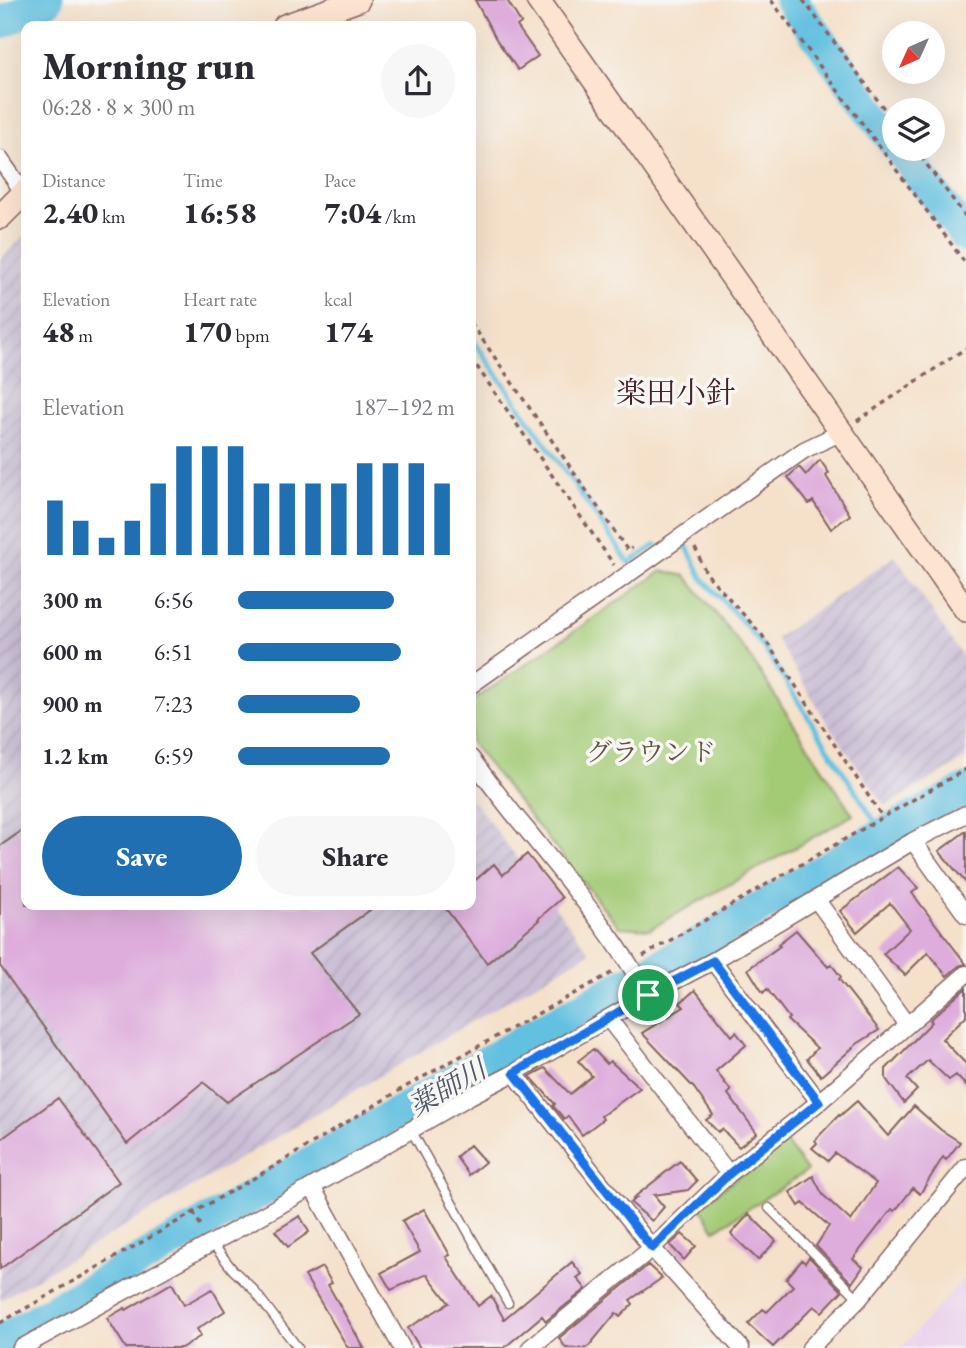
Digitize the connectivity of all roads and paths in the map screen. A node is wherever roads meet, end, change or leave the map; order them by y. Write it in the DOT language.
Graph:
graph roads {
  1 [pos="358,0"];
  2 [pos="538,0"];
  3 [pos="771,0"];
  4 [pos="803,0"];
  5 [pos="299,21"];
  6 [pos="882,106"];
  7 [pos="0,159"];
  8 [pos="924,161"];
  9 [pos="21,188"];
  10 [pos="21,197"];
  11 [pos="0,217"];
  12 [pos="966,217"];
  13 [pos="966,264"];
  14 [pos="476,330"];
  15 [pos="966,348"];
  16 [pos="476,365"];
  17 [pos="842,432"];
  18 [pos="683,536"];
  19 [pos="638,544"];
  20 [pos="623,578"];
  21 [pos="966,610"];
  22 [pos="476,681"];
  23 [pos="476,765"];
  24 [pos="966,769"];
  25 [pos="966,814"];
  26 [pos="882,818"];
  27 [pos="913,841"];
  28 [pos="816,899"];
  29 [pos="966,915"];
  30 [pos="713,961"];
  31 [pos="630,963"];
  32 [pos="966,974"];
  33 [pos="646,991"];
  34 [pos="608,1018"];
  35 [pos="907,1025"];
  36 [pos="514,1073"];
  37 [pos="819,1102"];
  38 [pos="411,1130"];
  39 [pos="966,1167"];
  40 [pos="729,1174"];
  41 [pos="312,1187"];
  42 [pos="769,1208"];
  43 [pos="212,1242"];
  44 [pos="652,1248"];
  45 [pos="859,1299"];
  46 [pos="508,1303"];
  47 [pos="0,1323"];
  48 [pos="21,1348"];
  49 [pos="298,1348"];
  50 [pos="402,1348"];
  51 [pos="530,1348"];
  52 [pos="741,1348"];
  53 [pos="810,1348"];
  1 -- 5 [label="street"];
  2 -- 17 [label="street"];
  3 -- 13 [label="path"];
  4 -- 6 [label="path"];
  7 -- 9 [label="street"];
  8 -- 12 [label="path"];
  10 -- 11 [label="street"];
  14 -- 19 [label="path"];
  15 -- 17 [label="path"];
  16 -- 20 [label="path"];
  17 -- 18 [label="street"];
  17 -- 21 [label="street"];
  18 -- 20 [label="street"];
  18 -- 26 [label="path"];
  20 -- 22 [label="street"];
  23 -- 31 [label="street"];
  24 -- 26 [label="path"];
  25 -- 27 [label="street"];
  26 -- 31 [label="path"];
  27 -- 28 [label="street"];
  27 -- 29 [label="street"];
  28 -- 30 [label="street"];
  28 -- 35 [label="street"];
  30 -- 33 [label="street"];
  30 -- 37 [label="street"];
  31 -- 33 [label="street"];
  31 -- 47 [label="path"];
  32 -- 35 [label="street"];
  33 -- 34 [label="street"];
  34 -- 36 [label="street"];
  34 -- 40 [label="street"];
  35 -- 37 [label="street"];
  36 -- 38 [label="street"];
  36 -- 44 [label="street"];
  37 -- 40 [label="street"];
  38 -- 41 [label="street"];
  38 -- 46 [label="lane"];
  39 -- 45 [label="street"];
  40 -- 44 [label="street"];
  41 -- 43 [label="street"];
  41 -- 50 [label="street"];
  42 -- 45 [label="lane"];
  43 -- 48 [label="street"];
  43 -- 49 [label="lane"];
  44 -- 51 [label="street"];
  44 -- 52 [label="street"];
  45 -- 53 [label="street"];
}
